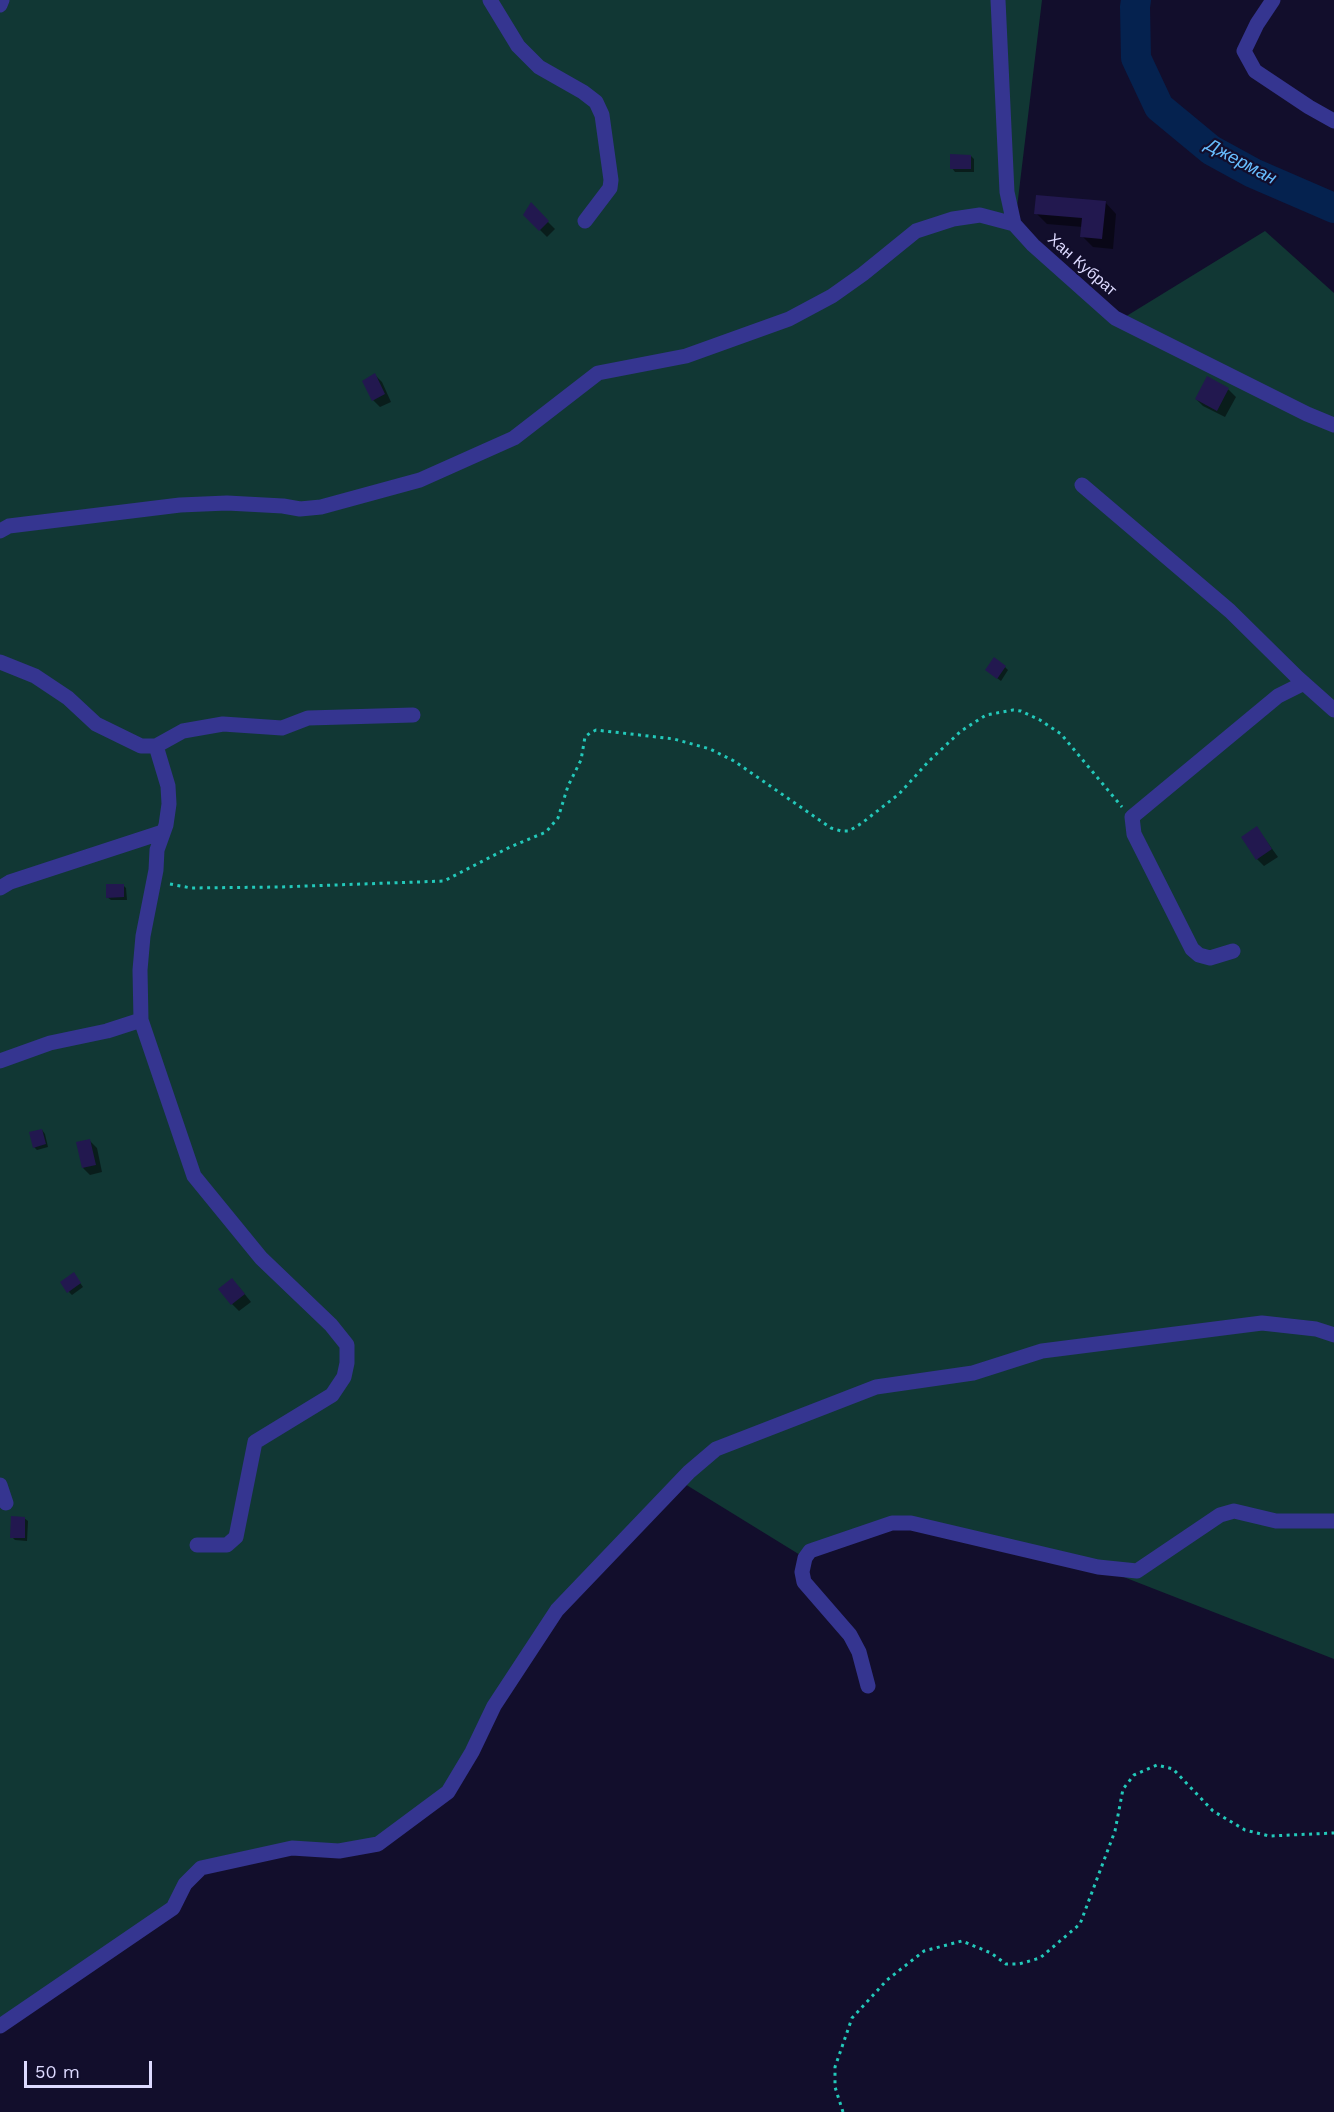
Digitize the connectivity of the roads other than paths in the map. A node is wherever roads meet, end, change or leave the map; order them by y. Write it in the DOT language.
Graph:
graph roads {
  1 [pos="2,0"];
  2 [pos="490,0"];
  3 [pos="998,0"];
  4 [pos="1273,0"];
  5 [pos="0,5"];
  6 [pos="1334,121"];
  7 [pos="585,221"];
  8 [pos="1014,224"];
  9 [pos="1334,425"];
  10 [pos="1082,485"];
  11 [pos="0,531"];
  12 [pos="0,662"];
  13 [pos="1304,683"];
  14 [pos="1334,710"];
  15 [pos="413,715"];
  16 [pos="156,746"];
  17 [pos="163,832"];
  18 [pos="0,888"];
  19 [pos="1233,951"];
  20 [pos="141,1020"];
  21 [pos="0,1060"];
  22 [pos="1334,1335"];
  23 [pos="0,1485"];
  24 [pos="6,1503"];
  25 [pos="1334,1521"];
  26 [pos="197,1545"];
  27 [pos="868,1686"];
  28 [pos="0,2026"];
  1 -- 5 [label="street"];
  2 -- 7 [label="street"];
  3 -- 8 [label="street"];
  4 -- 6 [label="street"];
  8 -- 9 [label="street, Хан Кубрат"];
  8 -- 11 [label="street"];
  10 -- 13 [label="street"];
  12 -- 16 [label="street"];
  13 -- 14 [label="street"];
  13 -- 19 [label="street"];
  15 -- 16 [label="street"];
  16 -- 17 [label="street"];
  17 -- 18 [label="street"];
  17 -- 20 [label="street"];
  20 -- 21 [label="street"];
  20 -- 26 [label="street"];
  22 -- 28 [label="street"];
  23 -- 24 [label="street"];
  25 -- 27 [label="street"];
}
